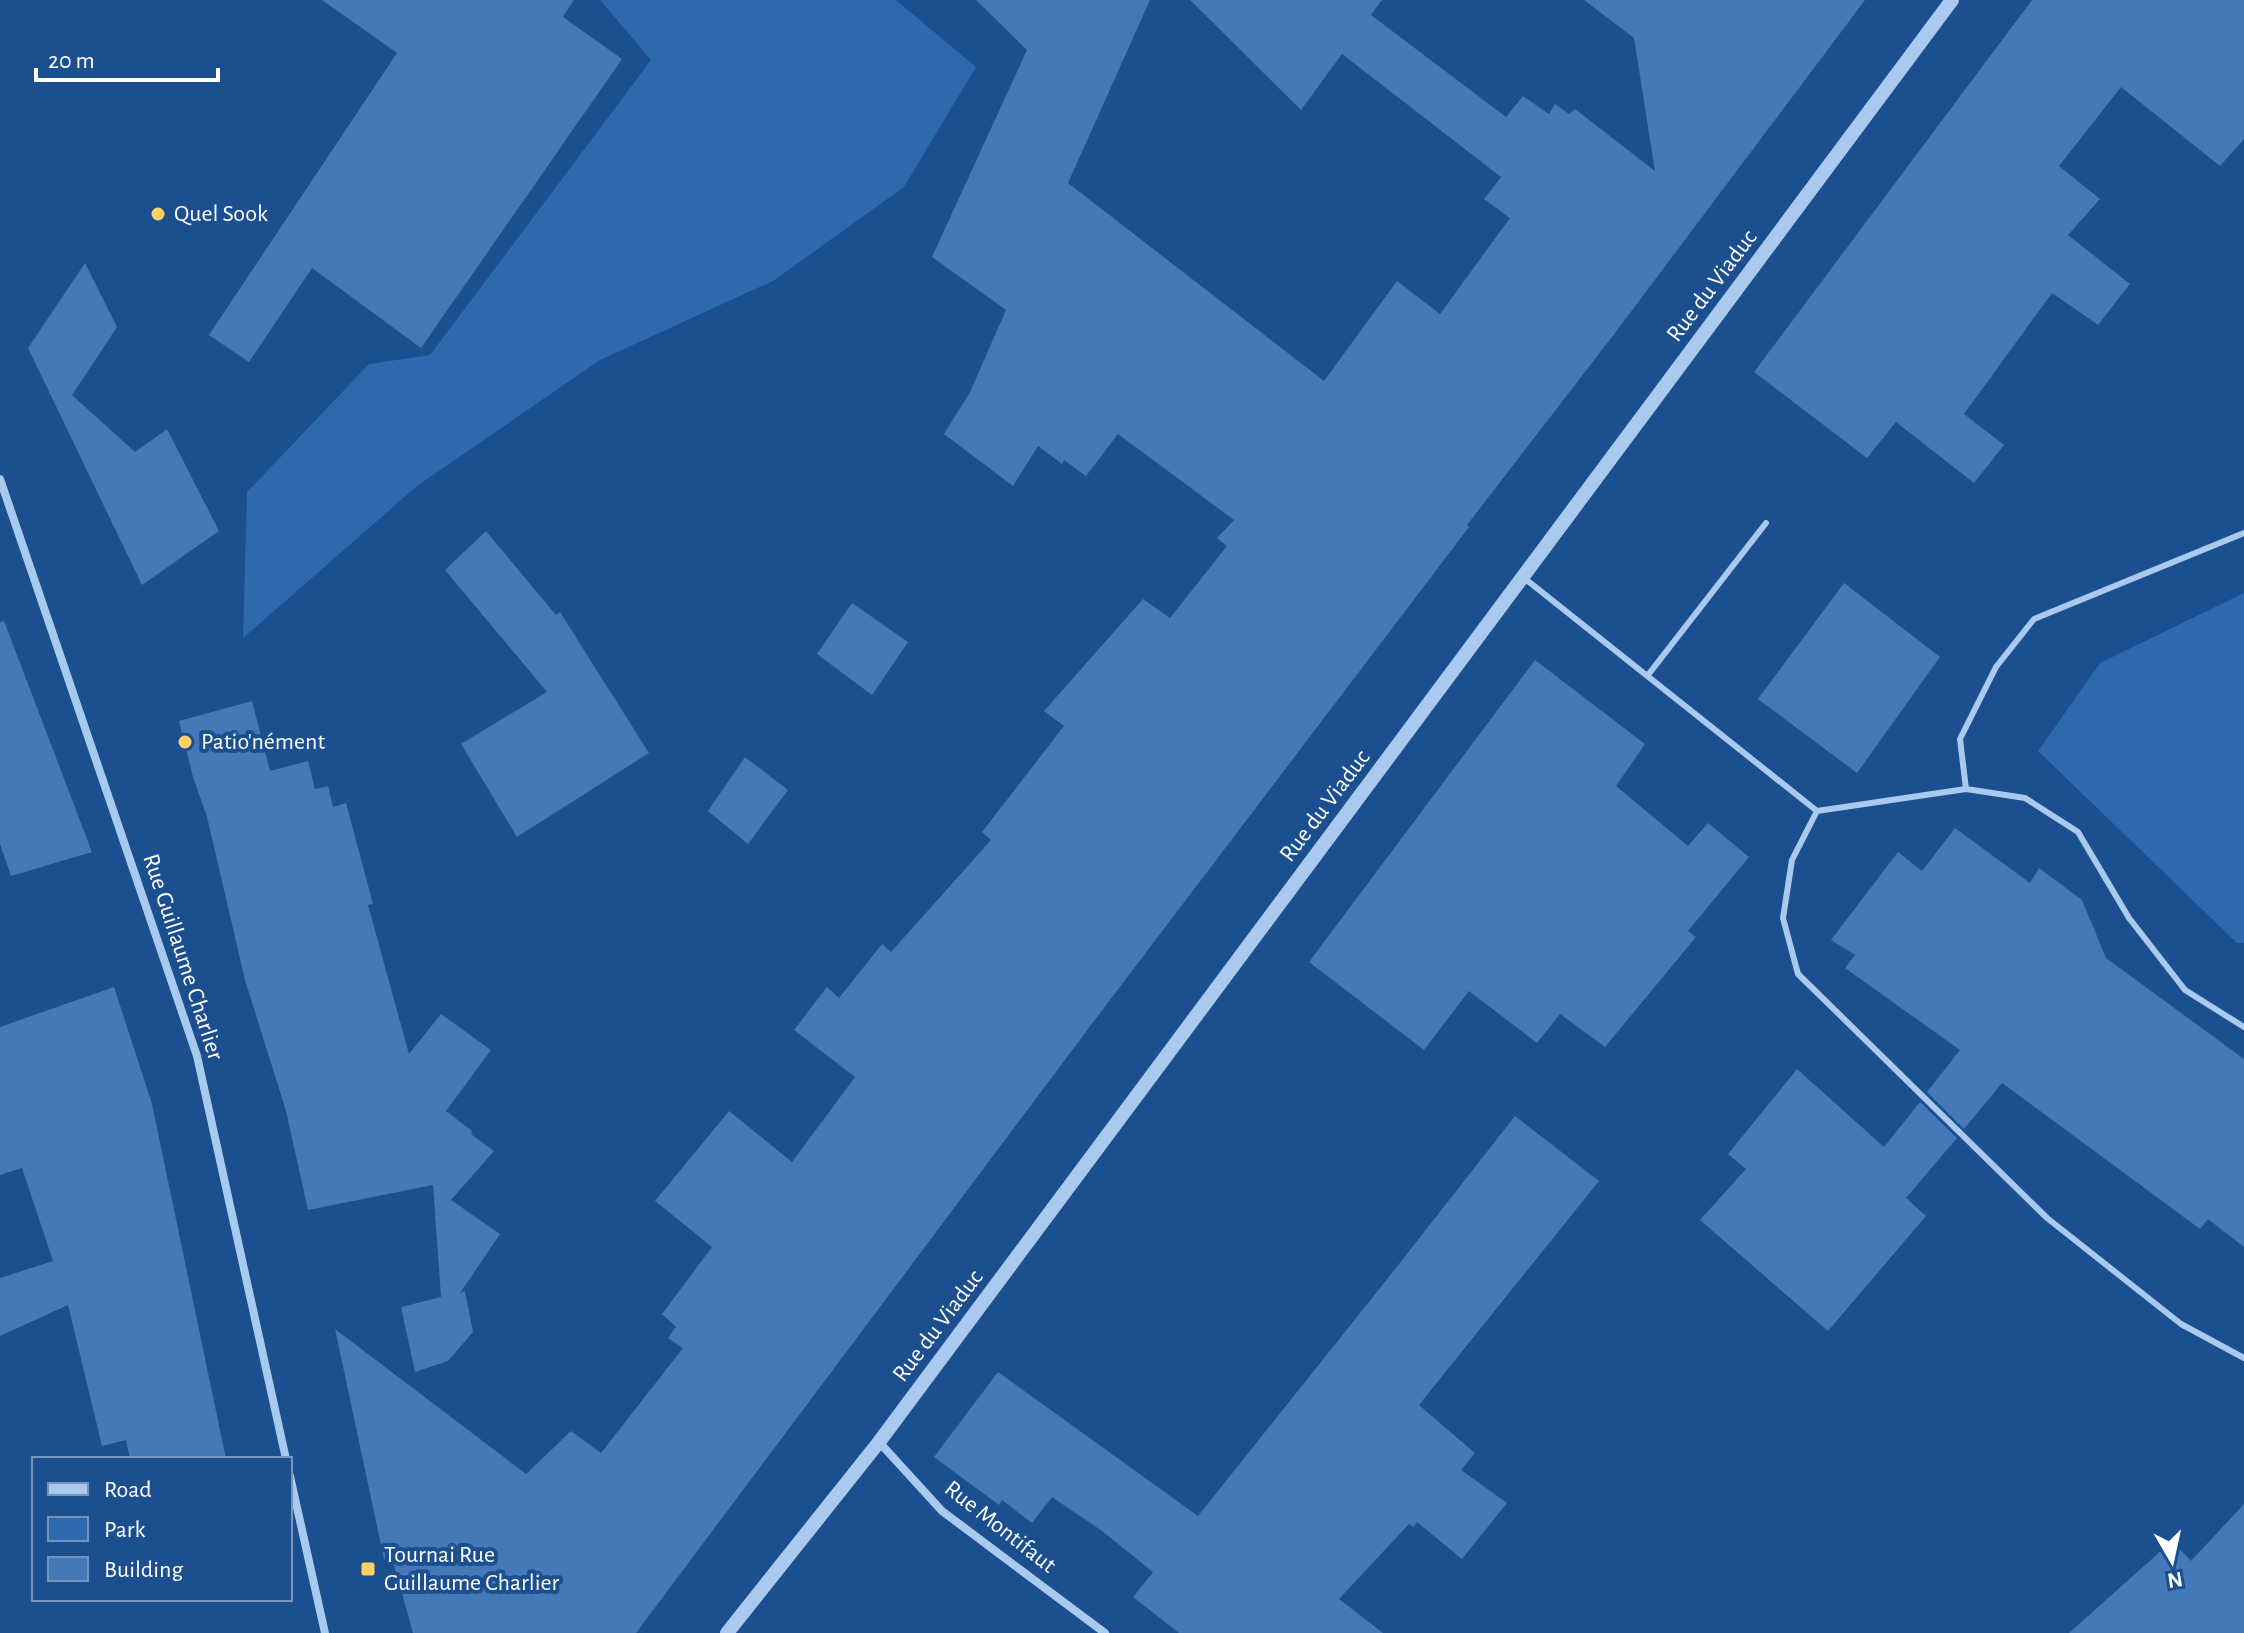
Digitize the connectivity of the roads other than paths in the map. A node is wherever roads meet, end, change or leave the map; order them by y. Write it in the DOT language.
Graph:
graph roads {
  1 [pos="1952,0"];
  2 [pos="0,479"];
  3 [pos="1766,523"];
  4 [pos="2244,533"];
  5 [pos="1523,577"];
  6 [pos="1648,675"];
  7 [pos="1966,789"];
  8 [pos="1817,811"];
  9 [pos="2244,1027"];
  10 [pos="2244,1358"];
  11 [pos="879,1442"];
  12 [pos="286,1457"];
  13 [pos="292,1485"];
  14 [pos="325,1633"];
  15 [pos="727,1633"];
  16 [pos="1105,1633"];
  1 -- 5 [label="street, Rue du Viaduc"];
  2 -- 12 [label="street, Rue Guillaume Charlier"];
  3 -- 6 [label="lane"];
  4 -- 7 [label="lane"];
  5 -- 6 [label="lane"];
  5 -- 11 [label="street, Rue du Viaduc"];
  6 -- 8 [label="lane"];
  7 -- 8 [label="lane"];
  7 -- 9 [label="lane"];
  8 -- 10 [label="lane"];
  11 -- 15 [label="street, Rue du Viaduc"];
  11 -- 16 [label="street, Rue Montifaut"];
  13 -- 14 [label="street"];
}
